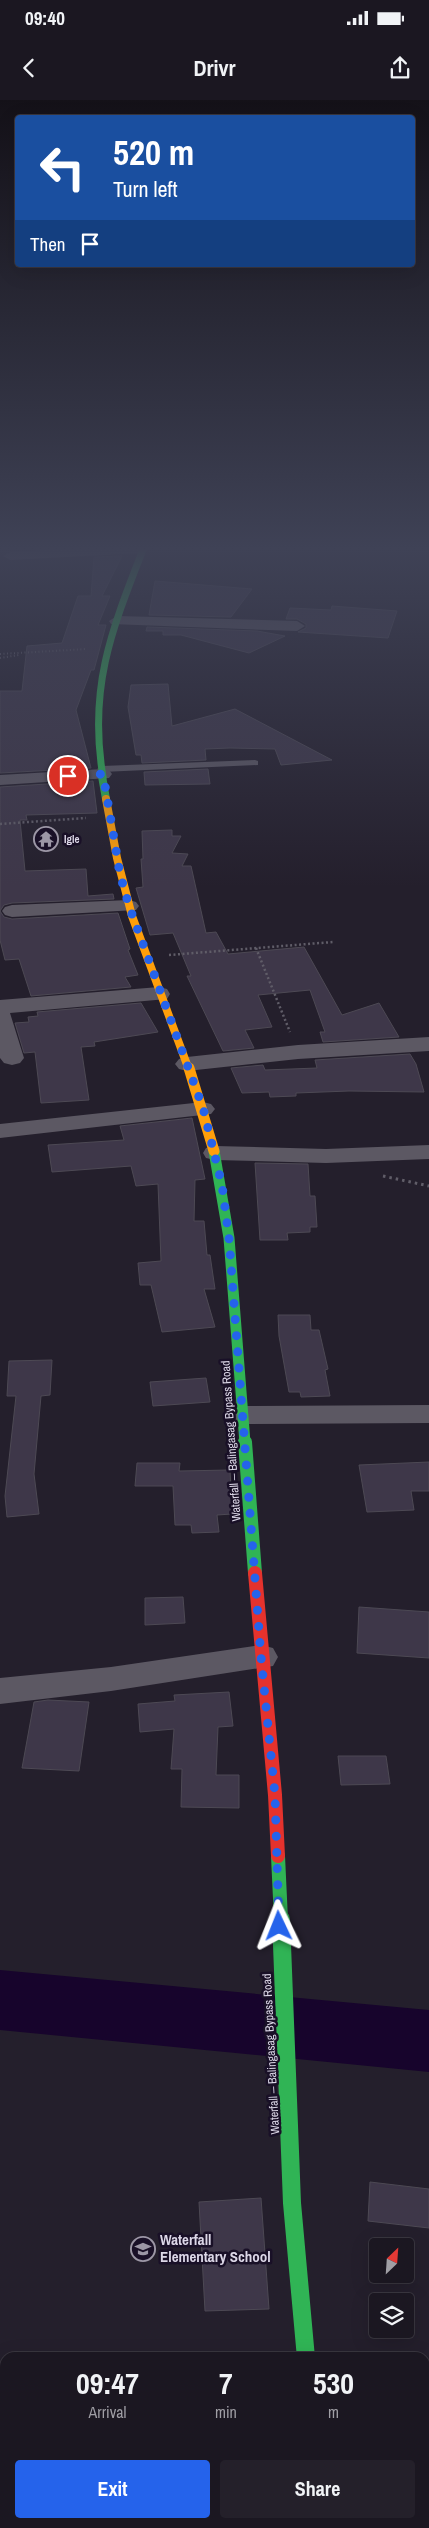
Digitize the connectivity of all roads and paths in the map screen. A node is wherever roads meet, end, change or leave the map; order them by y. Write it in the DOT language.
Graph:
graph roads {
  1 [pos="108,660"];
  2 [pos="255,763"];
  3 [pos="102,771"];
  4 [pos="0,780"];
  5 [pos="109,817"];
  6 [pos="0,824"];
  7 [pos="129,906"];
  8 [pos="12,911"];
  9 [pos="333,942"];
  10 [pos="256,948"];
  11 [pos="146,957"];
  12 [pos="159,994"];
  13 [pos="0,1007"];
  14 [pos="0,1015"];
  15 [pos="429,1044"];
  16 [pos="298,1052"];
  17 [pos="12,1058"];
  18 [pos="187,1064"];
  19 [pos="203,1108"];
  20 [pos="0,1131"];
  21 [pos="429,1152"];
  22 [pos="215,1153"];
  23 [pos="429,1414"];
  24 [pos="244,1415"];
  25 [pos="261,1657"];
  26 [pos="0,1691"];
  27 [pos="305,2352"];
  1 -- 3 [label="main road, Waterfall ‒ Balingasag Bypass Road"];
  2 -- 3 [label="lane"];
  3 -- 4 [label="street"];
  3 -- 5 [label="main road, Waterfall ‒ Balingasag Bypass Road"];
  5 -- 6 [label="path"];
  5 -- 7 [label="main road, Waterfall ‒ Balingasag Bypass Road"];
  7 -- 8 [label="street"];
  7 -- 11 [label="main road, Waterfall ‒ Balingasag Bypass Road"];
  9 -- 10 [label="path"];
  10 -- 11 [label="path"];
  10 -- 16 [label="path"];
  11 -- 12 [label="main road, Waterfall ‒ Balingasag Bypass Road"];
  12 -- 13 [label="street"];
  12 -- 18 [label="main road, Waterfall ‒ Balingasag Bypass Road"];
  14 -- 17 [label="street"];
  15 -- 16 [label="street"];
  16 -- 18 [label="street"];
  18 -- 19 [label="main road, Waterfall ‒ Balingasag Bypass Road"];
  19 -- 20 [label="street"];
  19 -- 22 [label="main road, Waterfall ‒ Balingasag Bypass Road"];
  21 -- 22 [label="street"];
  22 -- 24 [label="main road, Waterfall ‒ Balingasag Bypass Road"];
  23 -- 24 [label="street"];
  24 -- 25 [label="main road, Waterfall ‒ Balingasag Bypass Road"];
  25 -- 26 [label="street"];
  25 -- 27 [label="main road, Waterfall ‒ Balingasag Bypass Road"];
}
